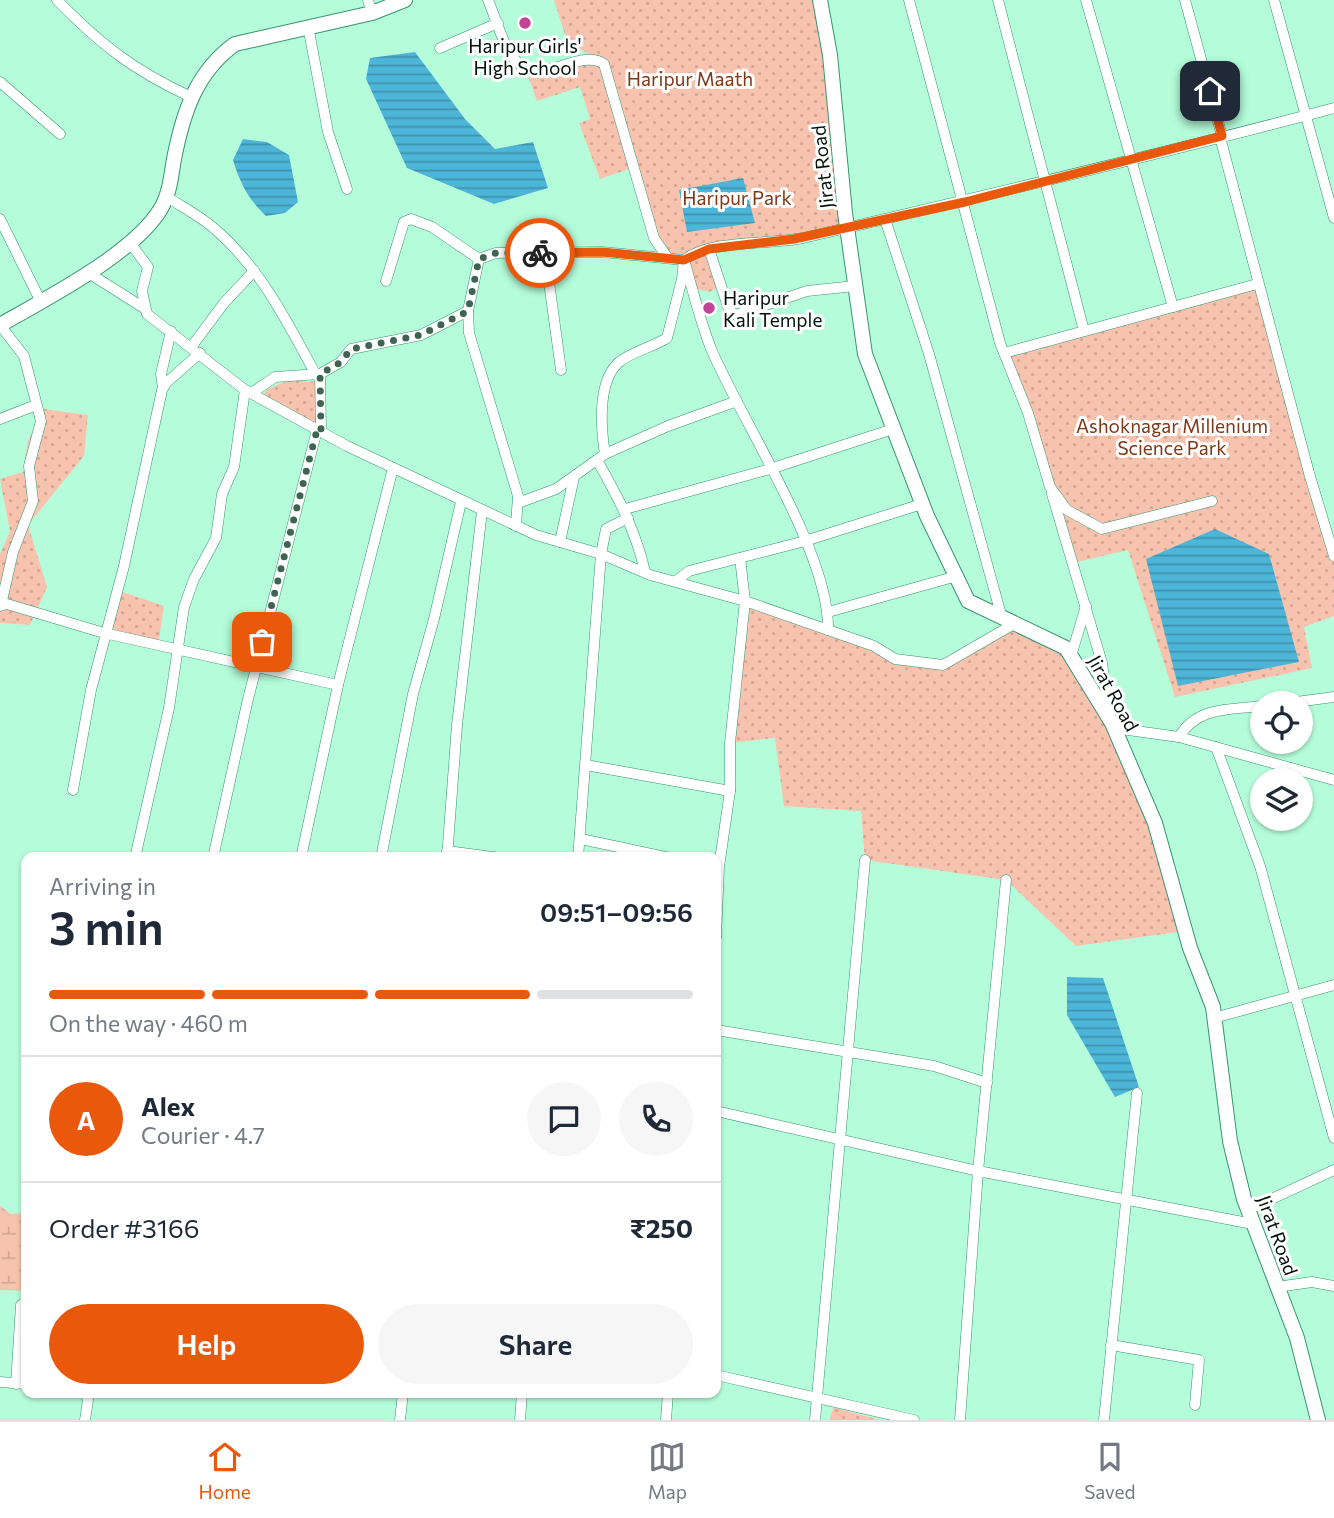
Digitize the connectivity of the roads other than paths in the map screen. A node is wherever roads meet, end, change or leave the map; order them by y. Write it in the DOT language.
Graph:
graph roads {
  1 [pos="57,0"];
  2 [pos="405,0"];
  3 [pos="488,0"];
  4 [pos="820,0"];
  5 [pos="909,0"];
  6 [pos="998,0"];
  7 [pos="1086,0"];
  8 [pos="1185,0"];
  9 [pos="1273,0"];
  10 [pos="370,6"];
  11 [pos="498,23"];
  12 [pos="308,26"];
  13 [pos="440,48"];
  14 [pos="0,82"];
  15 [pos="191,97"];
  16 [pos="1334,108"];
  17 [pos="1307,116"];
  18 [pos="60,134"];
  19 [pos="1221,136"];
  20 [pos="1131,159"];
  21 [pos="1045,181"];
  22 [pos="347,189"];
  23 [pos="167,197"];
  24 [pos="965,202"];
  25 [pos="1334,218"];
  26 [pos="0,219"];
  27 [pos="885,219"];
  28 [pos="847,227"];
  29 [pos="131,244"];
  30 [pos="709,249"];
  31 [pos="545,253"];
  32 [pos="667,257"];
  33 [pos="479,259"];
  34 [pos="684,260"];
  35 [pos="254,271"];
  36 [pos="87,272"];
  37 [pos="386,281"];
  38 [pos="1257,284"];
  39 [pos="855,286"];
  40 [pos="40,300"];
  41 [pos="1173,307"];
  42 [pos="144,308"];
  43 [pos="468,311"];
  44 [pos="0,325"];
  45 [pos="171,331"];
  46 [pos="1084,331"];
  47 [pos="196,349"];
  48 [pos="1004,353"];
  49 [pos="561,370"];
  50 [pos="318,375"];
  51 [pos="163,388"];
  52 [pos="249,391"];
  53 [pos="737,401"];
  54 [pos="36,405"];
  55 [pos="0,419"];
  56 [pos="893,429"];
  57 [pos="319,431"];
  58 [pos="601,457"];
  59 [pos="393,468"];
  60 [pos="770,469"];
  61 [pos="574,477"];
  62 [pos="1050,487"];
  63 [pos="1212,501"];
  64 [pos="461,502"];
  65 [pos="517,503"];
  66 [pos="922,504"];
  67 [pos="482,512"];
  68 [pos="626,514"];
  69 [pos="516,526"];
  70 [pos="805,541"];
  71 [pos="560,542"];
  72 [pos="601,554"];
  73 [pos="1334,556"];
  74 [pos="740,558"];
  75 [pos="645,572"];
  76 [pos="957,576"];
  77 [pos="676,581"];
  78 [pos="1,593"];
  79 [pos="745,601"];
  80 [pos="1086,605"];
  81 [pos="1,606"];
  82 [pos="828,612"];
  83 [pos="1008,621"];
  84 [pos="828,630"];
  85 [pos="104,633"];
  86 [pos="179,650"];
  87 [pos="1070,656"];
  88 [pos="256,667"];
  89 [pos="338,685"];
  90 [pos="1334,697"];
  91 [pos="1313,700"];
  92 [pos="1250,708"];
  93 [pos="1112,724"];
  94 [pos="1179,737"];
  95 [pos="1216,747"];
  96 [pos="586,765"];
  97 [pos="1334,780"];
  98 [pos="72,790"];
  99 [pos="730,791"];
  100 [pos="581,839"];
  101 [pos="136,852"];
  102 [pos="214,852"];
  103 [pos="302,852"];
  104 [pos="382,852"];
  105 [pos="447,852"];
  106 [pos="579,852"];
  107 [pos="642,852"];
  108 [pos="720,852"];
  109 [pos="865,860"];
  110 [pos="1006,880"];
  111 [pos="1334,985"];
  112 [pos="1293,995"];
  113 [pos="1214,1018"];
  114 [pos="721,1031"];
  115 [pos="849,1050"];
  116 [pos="986,1083"];
  117 [pos="1137,1093"];
  118 [pos="721,1112"];
  119 [pos="1334,1138"];
  120 [pos="841,1141"];
  121 [pos="1334,1170"];
  122 [pos="978,1171"];
  123 [pos="1125,1198"];
  124 [pos="1251,1217"];
  125 [pos="1334,1286"];
  126 [pos="1277,1287"];
  127 [pos="1111,1345"];
  128 [pos="721,1375"];
  129 [pos="0,1382"];
  130 [pos="21,1384"];
  131 [pos="817,1396"];
  132 [pos="88,1398"];
  133 [pos="402,1398"];
  134 [pos="522,1398"];
  135 [pos="668,1398"];
  136 [pos="1195,1405"];
  137 [pos="86,1420"];
  138 [pos="400,1420"];
  139 [pos="520,1420"];
  140 [pos="666,1420"];
  141 [pos="815,1420"];
  142 [pos="914,1420"];
  143 [pos="960,1420"];
  144 [pos="1104,1420"];
  145 [pos="1318,1420"];
  1 -- 15 [label="street"];
  2 -- 10 [label="main road"];
  3 -- 11 [label="street"];
  4 -- 28 [label="main road, Jirat Road"];
  5 -- 24 [label="street"];
  6 -- 21 [label="street"];
  7 -- 20 [label="street"];
  8 -- 19 [label="street"];
  9 -- 17 [label="street"];
  10 -- 12 [label="main road"];
  11 -- 13 [label="street"];
  11 -- 32 [label="street"];
  12 -- 15 [label="main road"];
  12 -- 22 [label="street"];
  14 -- 18 [label="street"];
  15 -- 23 [label="main road"];
  16 -- 17 [label="street"];
  17 -- 19 [label="street"];
  17 -- 25 [label="street"];
  19 -- 20 [label="street"];
  19 -- 38 [label="street"];
  20 -- 21 [label="street"];
  20 -- 41 [label="street"];
  21 -- 24 [label="street"];
  21 -- 46 [label="street"];
  23 -- 29 [label="main road"];
  23 -- 35 [label="street"];
  24 -- 27 [label="street"];
  24 -- 48 [label="street"];
  26 -- 40 [label="street"];
  27 -- 28 [label="street"];
  27 -- 83 [label="street"];
  28 -- 30 [label="street"];
  28 -- 39 [label="main road, Jirat Road"];
  29 -- 36 [label="main road"];
  29 -- 42 [label="street"];
  30 -- 34 [label="street"];
  30 -- 39 [label="street"];
  31 -- 32 [label="street"];
  31 -- 33 [label="street"];
  31 -- 49 [label="street"];
  32 -- 34 [label="street"];
  33 -- 37 [label="street"];
  33 -- 43 [label="street"];
  34 -- 53 [label="street"];
  34 -- 58 [label="street"];
  35 -- 47 [label="street"];
  35 -- 50 [label="street"];
  36 -- 40 [label="main road"];
  36 -- 42 [label="street"];
  38 -- 41 [label="street"];
  38 -- 73 [label="street"];
  39 -- 56 [label="main road, Jirat Road"];
  40 -- 44 [label="main road"];
  41 -- 46 [label="street"];
  42 -- 45 [label="street"];
  43 -- 50 [label="street"];
  43 -- 65 [label="street"];
  44 -- 54 [label="street"];
  45 -- 47 [label="street"];
  45 -- 51 [label="street"];
  46 -- 48 [label="street"];
  47 -- 51 [label="street"];
  47 -- 52 [label="street"];
  48 -- 62 [label="street"];
  50 -- 52 [label="street"];
  50 -- 57 [label="street"];
  51 -- 85 [label="street"];
  52 -- 57 [label="street"];
  52 -- 86 [label="street"];
  53 -- 58 [label="street"];
  53 -- 60 [label="street"];
  54 -- 55 [label="street"];
  54 -- 78 [label="street"];
  56 -- 60 [label="street"];
  56 -- 66 [label="main road, Jirat Road"];
  57 -- 59 [label="street"];
  57 -- 88 [label="street"];
  58 -- 61 [label="street"];
  58 -- 68 [label="street"];
  59 -- 64 [label="street"];
  59 -- 89 [label="street"];
  60 -- 68 [label="street"];
  60 -- 70 [label="street"];
  61 -- 65 [label="street"];
  61 -- 71 [label="street"];
  62 -- 63 [label="street"];
  62 -- 80 [label="street"];
  64 -- 67 [label="street"];
  64 -- 104 [label="street"];
  65 -- 69 [label="street"];
  66 -- 70 [label="street"];
  66 -- 76 [label="main road, Jirat Road"];
  67 -- 69 [label="street"];
  67 -- 105 [label="street"];
  68 -- 72 [label="street"];
  68 -- 75 [label="street"];
  69 -- 71 [label="street"];
  70 -- 74 [label="street"];
  70 -- 82 [label="street"];
  71 -- 72 [label="street"];
  72 -- 75 [label="street"];
  72 -- 96 [label="street"];
  74 -- 77 [label="street"];
  74 -- 79 [label="street"];
  75 -- 77 [label="street"];
  76 -- 82 [label="street"];
  76 -- 83 [label="main road, Jirat Road"];
  77 -- 79 [label="street"];
  78 -- 81 [label="street"];
  79 -- 84 [label="street"];
  79 -- 99 [label="street"];
  80 -- 87 [label="street"];
  80 -- 93 [label="street"];
  81 -- 85 [label="street"];
  82 -- 84 [label="street"];
  83 -- 84 [label="street"];
  83 -- 87 [label="main road, Jirat Road"];
  85 -- 86 [label="street"];
  85 -- 98 [label="street"];
  86 -- 88 [label="street"];
  86 -- 101 [label="street"];
  87 -- 93 [label="main road, Jirat Road"];
  88 -- 89 [label="street"];
  88 -- 102 [label="street"];
  89 -- 103 [label="street"];
  90 -- 91 [label="street"];
  92 -- 94 [label="street"];
  93 -- 94 [label="street"];
  93 -- 113 [label="main road, Jirat Road"];
  94 -- 95 [label="street"];
  95 -- 97 [label="street"];
  95 -- 112 [label="street"];
  96 -- 99 [label="street"];
  96 -- 100 [label="street"];
  99 -- 108 [label="street"];
  100 -- 106 [label="street"];
  100 -- 107 [label="street"];
  109 -- 115 [label="street"];
  110 -- 116 [label="street"];
  111 -- 112 [label="street"];
  112 -- 113 [label="street"];
  112 -- 119 [label="street"];
  113 -- 124 [label="main road, Jirat Road"];
  114 -- 115 [label="street"];
  115 -- 116 [label="street"];
  115 -- 120 [label="street"];
  116 -- 122 [label="street"];
  117 -- 123 [label="street"];
  118 -- 120 [label="street"];
  120 -- 122 [label="street"];
  120 -- 131 [label="street"];
  121 -- 124 [label="street"];
  122 -- 123 [label="street"];
  122 -- 143 [label="street"];
  123 -- 124 [label="street"];
  123 -- 127 [label="street"];
  124 -- 126 [label="main road, Jirat Road"];
  125 -- 126 [label="street"];
  126 -- 145 [label="main road, Jirat Road"];
  127 -- 136 [label="street"];
  127 -- 144 [label="street"];
  128 -- 131 [label="street"];
  129 -- 130 [label="street"];
  131 -- 141 [label="street"];
  131 -- 142 [label="street"];
  132 -- 137 [label="street"];
  133 -- 138 [label="street"];
  134 -- 139 [label="street"];
  135 -- 140 [label="street"];
}
